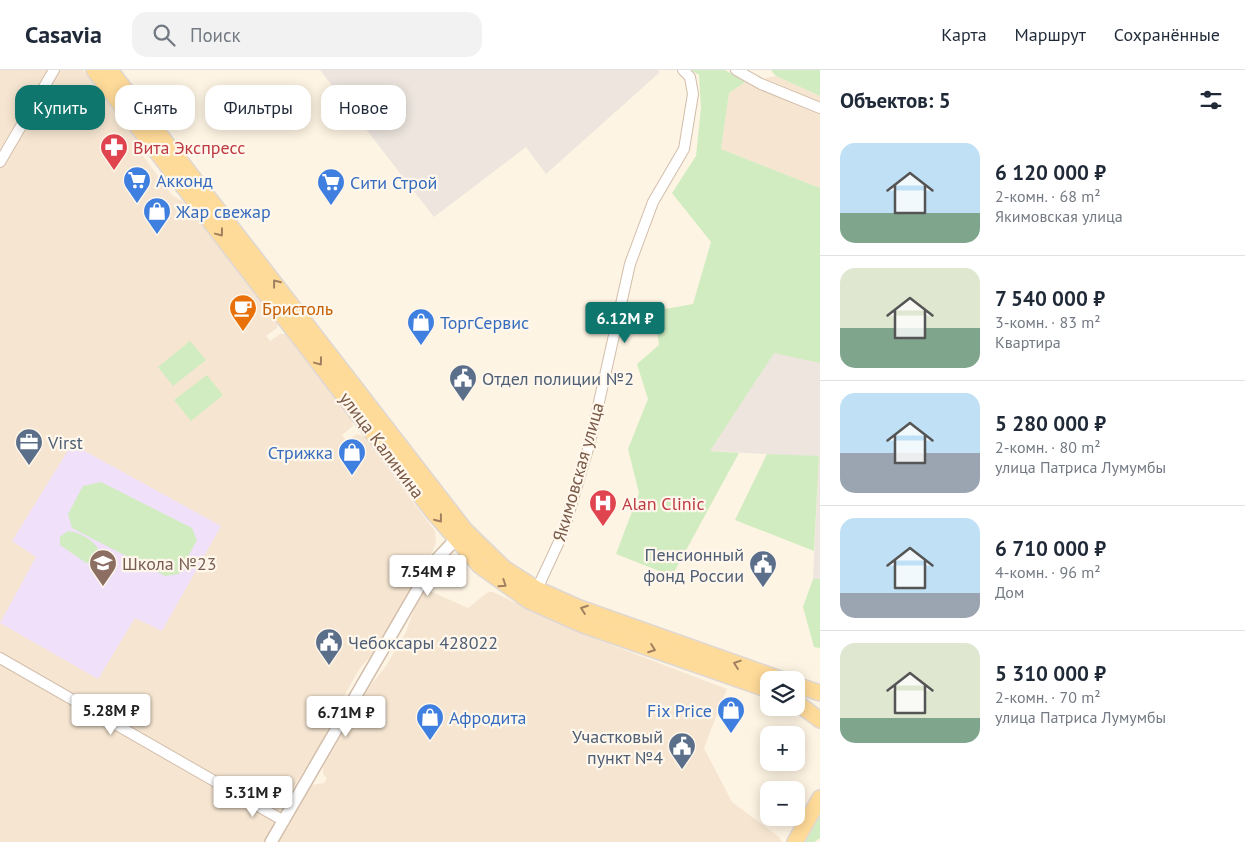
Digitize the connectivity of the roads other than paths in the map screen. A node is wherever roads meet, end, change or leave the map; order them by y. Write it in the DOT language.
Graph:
graph roads {
  1 [pos="54,70"];
  2 [pos="94,70"];
  3 [pos="110,70"];
  4 [pos="682,70"];
  5 [pos="736,70"];
  6 [pos="820,108"];
  7 [pos="0,162"];
  8 [pos="460,535"];
  9 [pos="537,589"];
  10 [pos="0,658"];
  11 [pos="760,672"];
  12 [pos="760,687"];
  13 [pos="805,687"];
  14 [pos="820,693"];
  15 [pos="805,709"];
  16 [pos="820,720"];
  17 [pos="820,798"];
  18 [pos="284,821"];
  19 [pos="272,842"];
  20 [pos="795,842"];
  1 -- 7 [label="street"];
  2 -- 8 [label="main road, улица Калинина, one-way"];
  8 -- 3 [label="main road, улица Калинина, one-way"];
  4 -- 9 [label="street, Якимовская улица"];
  5 -- 6 [label="street"];
  8 -- 9 [label="main road, улица Калинина"];
  8 -- 12 [label="main road, улица Калинина, one-way"];
  8 -- 18 [label="street"];
  11 -- 9 [label="main road, улица Калинина, one-way"];
  10 -- 18 [label="street"];
  13 -- 14 [label="main road"];
  15 -- 16 [label="main road"];
  17 -- 20 [label="main road"];
  18 -- 19 [label="street"];
}
